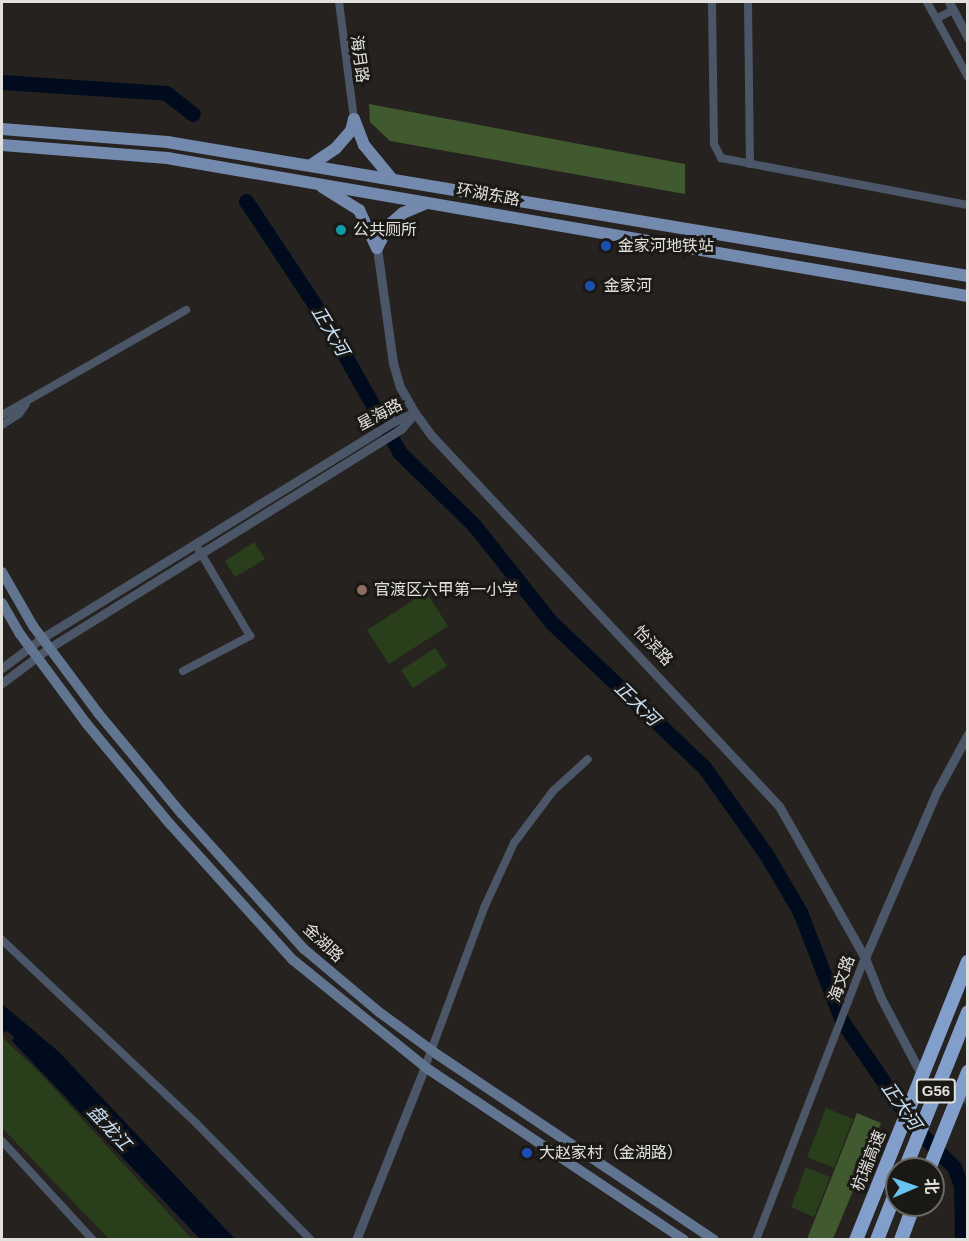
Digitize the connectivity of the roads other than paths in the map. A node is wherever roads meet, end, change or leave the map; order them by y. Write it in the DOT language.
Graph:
graph roads {
  1 [pos="339,2"];
  2 [pos="712,2"];
  3 [pos="748,2"];
  4 [pos="927,2"];
  5 [pos="950,6"];
  6 [pos="936,19"];
  7 [pos="968,38"];
  8 [pos="968,77"];
  9 [pos="354,119"];
  10 [pos="2,129"];
  11 [pos="2,145"];
  12 [pos="750,164"];
  13 [pos="311,165"];
  14 [pos="392,179"];
  15 [pos="310,181"];
  16 [pos="430,202"];
  17 [pos="968,205"];
  18 [pos="377,248"];
  19 [pos="968,276"];
  20 [pos="968,296"];
  21 [pos="186,310"];
  22 [pos="26,404"];
  23 [pos="415,413"];
  24 [pos="2,415"];
  25 [pos="2,425"];
  26 [pos="378,437"];
  27 [pos="196,545"];
  28 [pos="203,555"];
  29 [pos="2,572"];
  30 [pos="2,603"];
  31 [pos="42,638"];
  32 [pos="49,648"];
  33 [pos="33,653"];
  34 [pos="2,668"];
  35 [pos="183,671"];
  36 [pos="2,683"];
  37 [pos="968,734"];
  38 [pos="588,759"];
  39 [pos="2,940"];
  40 [pos="865,958"];
  41 [pos="968,962"];
  42 [pos="968,1012"];
  43 [pos="431,1050"];
  44 [pos="425,1066"];
  45 [pos="920,1072"];
  46 [pos="968,1072"];
  47 [pos="2,1141"];
  48 [pos="910,1157"];
  49 [pos="934,1157"];
  50 [pos="886,1217"];
  51 [pos="909,1217"];
  52 [pos="93,1239"];
  53 [pos="311,1239"];
  54 [pos="356,1239"];
  55 [pos="684,1239"];
  56 [pos="714,1239"];
  57 [pos="756,1239"];
  58 [pos="856,1239"];
  59 [pos="877,1239"];
  60 [pos="901,1239"];
  1 -- 9 [label="street, 海月路"];
  2 -- 12 [label="street"];
  3 -- 12 [label="street"];
  4 -- 6 [label="street"];
  5 -- 6 [label="street"];
  5 -- 7 [label="street"];
  6 -- 8 [label="street"];
  9 -- 13 [label="main road"];
  9 -- 14 [label="main road"];
  10 -- 13 [label="main road, 环湖东路"];
  11 -- 15 [label="main road, 环湖东路"];
  12 -- 17 [label="street"];
  13 -- 14 [label="main road, 环湖东路"];
  14 -- 19 [label="main road, 环湖东路"];
  15 -- 16 [label="main road, 环湖东路"];
  15 -- 18 [label="main road"];
  16 -- 18 [label="main road"];
  16 -- 20 [label="main road, 环湖东路"];
  18 -- 23 [label="street, 怡滨路"];
  21 -- 22 [label="street"];
  22 -- 24 [label="street"];
  22 -- 25 [label="street"];
  23 -- 26 [label="street, 星海路"];
  23 -- 40 [label="street, 怡滨路"];
  26 -- 27 [label="street, 星海路"];
  26 -- 28 [label="street, 星海路"];
  27 -- 28 [label="street"];
  27 -- 31 [label="street, 星海路"];
  28 -- 32 [label="street, 星海路"];
  28 -- 35 [label="street"];
  29 -- 31 [label="main road, 金湖路"];
  30 -- 33 [label="main road, 金湖路"];
  31 -- 32 [label="main road, 金湖路"];
  31 -- 33 [label="street, 星海路"];
  32 -- 33 [label="street, 星海路"];
  32 -- 43 [label="main road, 金湖路"];
  33 -- 34 [label="street, 星海路"];
  33 -- 36 [label="street, 星海路"];
  33 -- 44 [label="main road, 金湖路"];
  37 -- 40 [label="street, 海文路"];
  38 -- 43 [label="street"];
  39 -- 53 [label="street"];
  40 -- 45 [label="street, 怡滨路"];
  40 -- 57 [label="street, 海文路"];
  41 -- 58 [label="highway, 杭瑞高速 / G56, bridge"];
  42 -- 48 [label="highway, G56, bridge"];
  43 -- 44 [label="street"];
  43 -- 56 [label="main road, 金湖路"];
  44 -- 54 [label="street"];
  44 -- 55 [label="main road, 金湖路"];
  46 -- 49 [label="highway, bridge"];
  47 -- 52 [label="street"];
  50 -- 59 [label="highway"];
  51 -- 60 [label="highway"];
}
